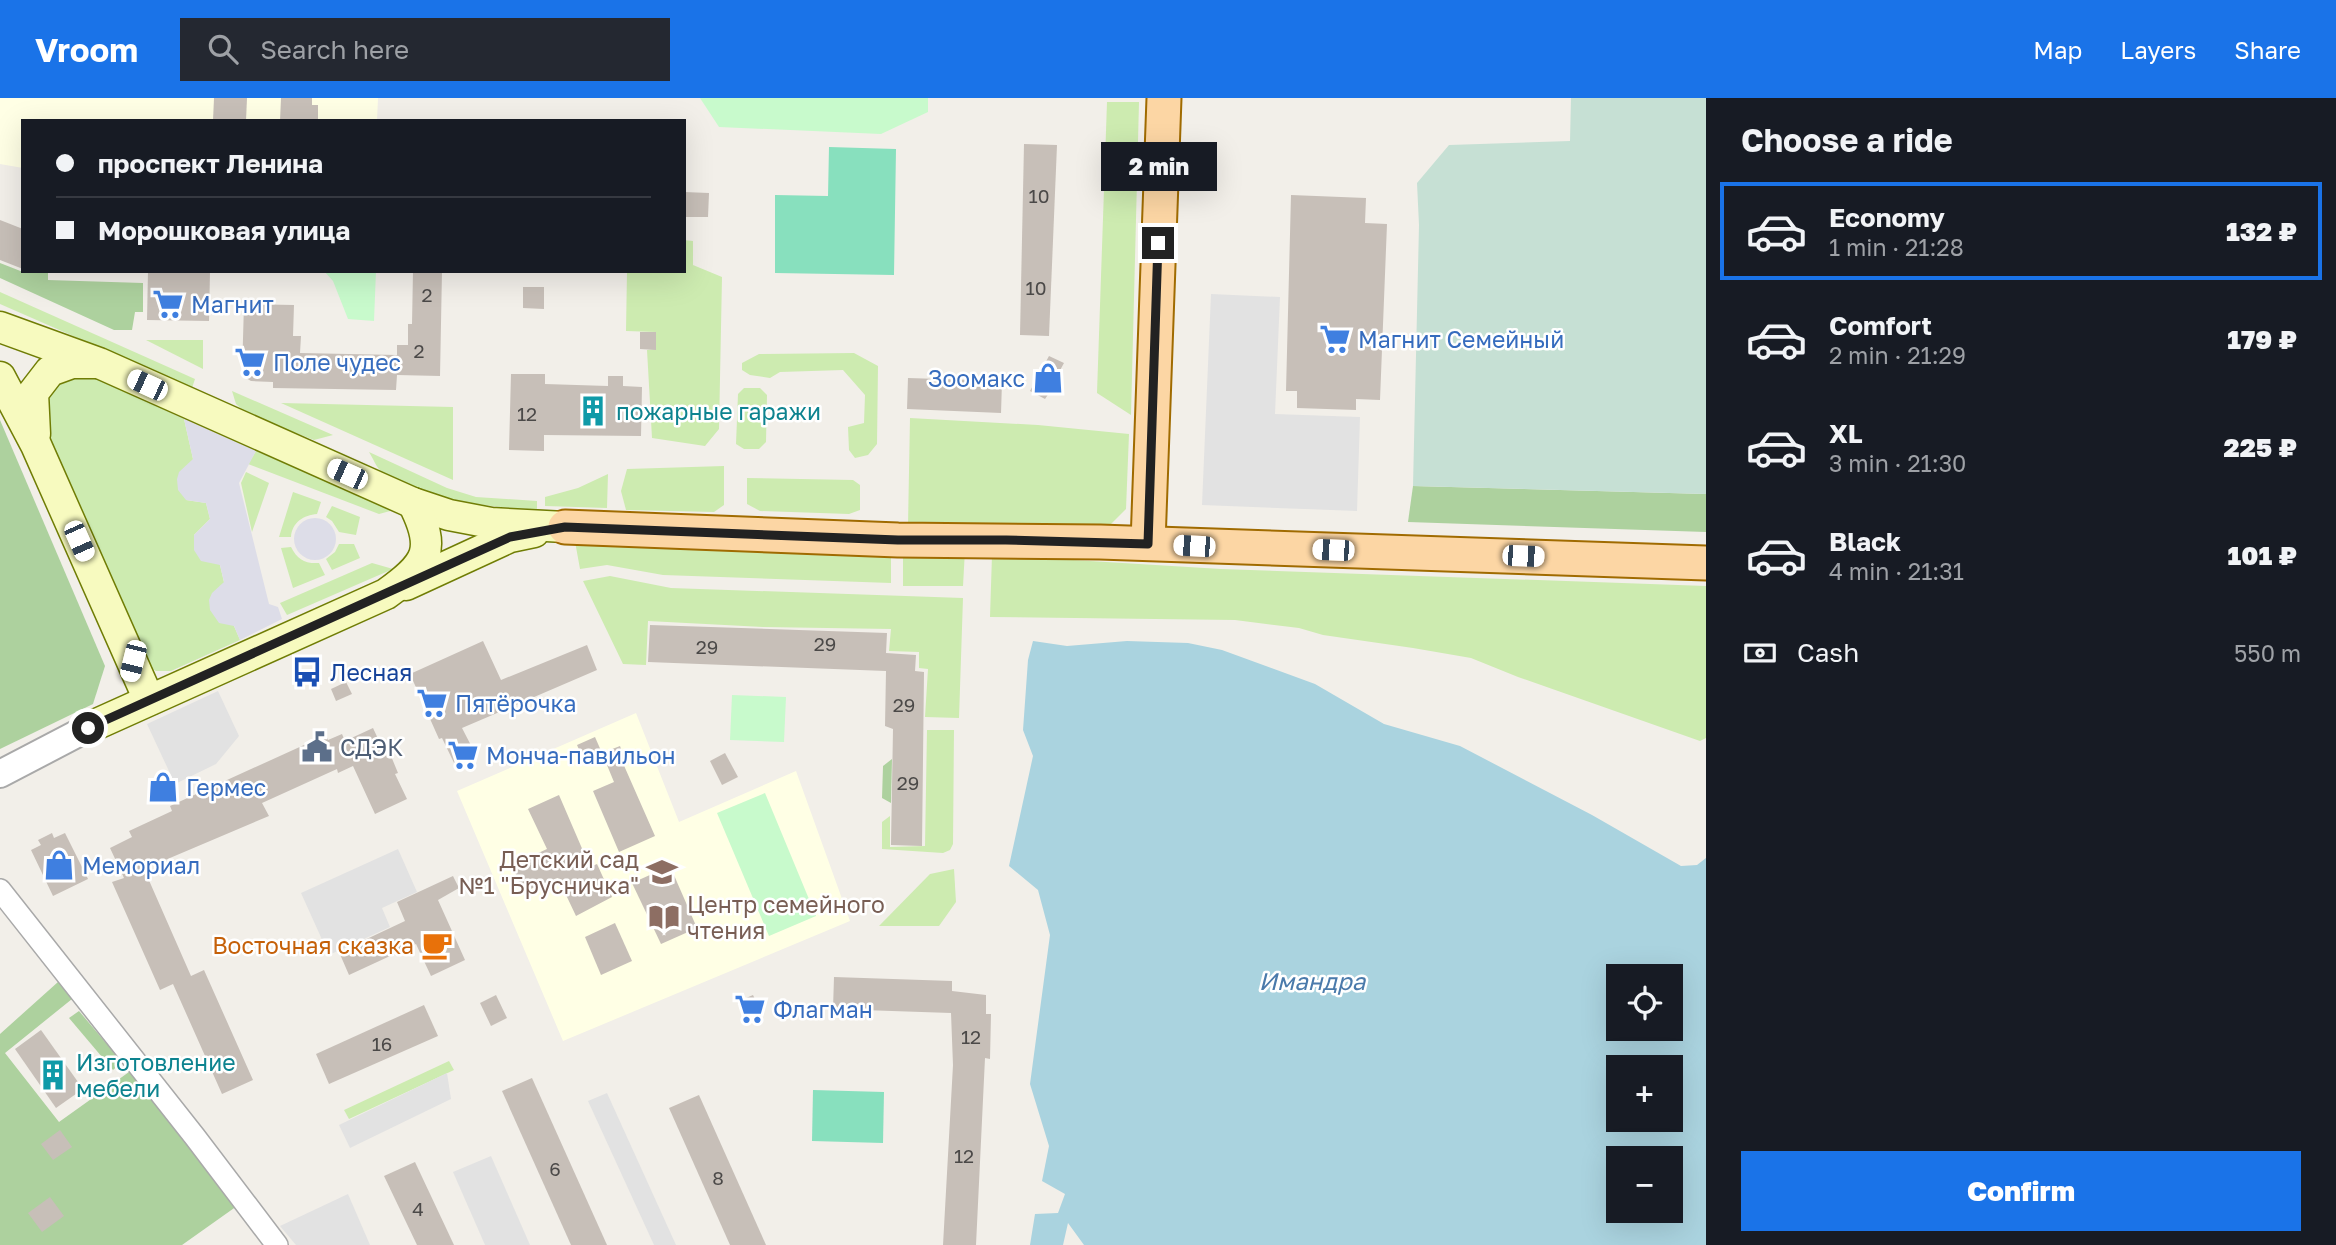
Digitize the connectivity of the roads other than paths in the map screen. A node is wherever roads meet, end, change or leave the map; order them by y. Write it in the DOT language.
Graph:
graph roads {
  1 [pos="1164,98"];
  2 [pos="0,327"];
  3 [pos="99,363"];
  4 [pos="0,377"];
  5 [pos="36,445"];
  6 [pos="412,503"];
  7 [pos="565,527"];
  8 [pos="1148,544"];
  9 [pos="1706,563"];
  10 [pos="386,594"];
  11 [pos="133,661"];
  12 [pos="196,678"];
  13 [pos="149,699"];
  14 [pos="88,728"];
  15 [pos="0,774"];
  16 [pos="0,890"];
  17 [pos="277,1245"];
  1 -- 8 [label="main road"];
  2 -- 3 [label="main road"];
  3 -- 5 [label="main road"];
  3 -- 6 [label="main road"];
  4 -- 5 [label="main road"];
  5 -- 11 [label="main road"];
  6 -- 7 [label="main road"];
  6 -- 10 [label="main road"];
  7 -- 8 [label="main road"];
  7 -- 10 [label="main road"];
  8 -- 9 [label="main road"];
  10 -- 12 [label="main road"];
  11 -- 12 [label="main road"];
  11 -- 13 [label="main road"];
  11 -- 14 [label="main road"];
  12 -- 13 [label="main road"];
  13 -- 14 [label="main road"];
  14 -- 15 [label="street"];
  16 -- 17 [label="street"];
}
